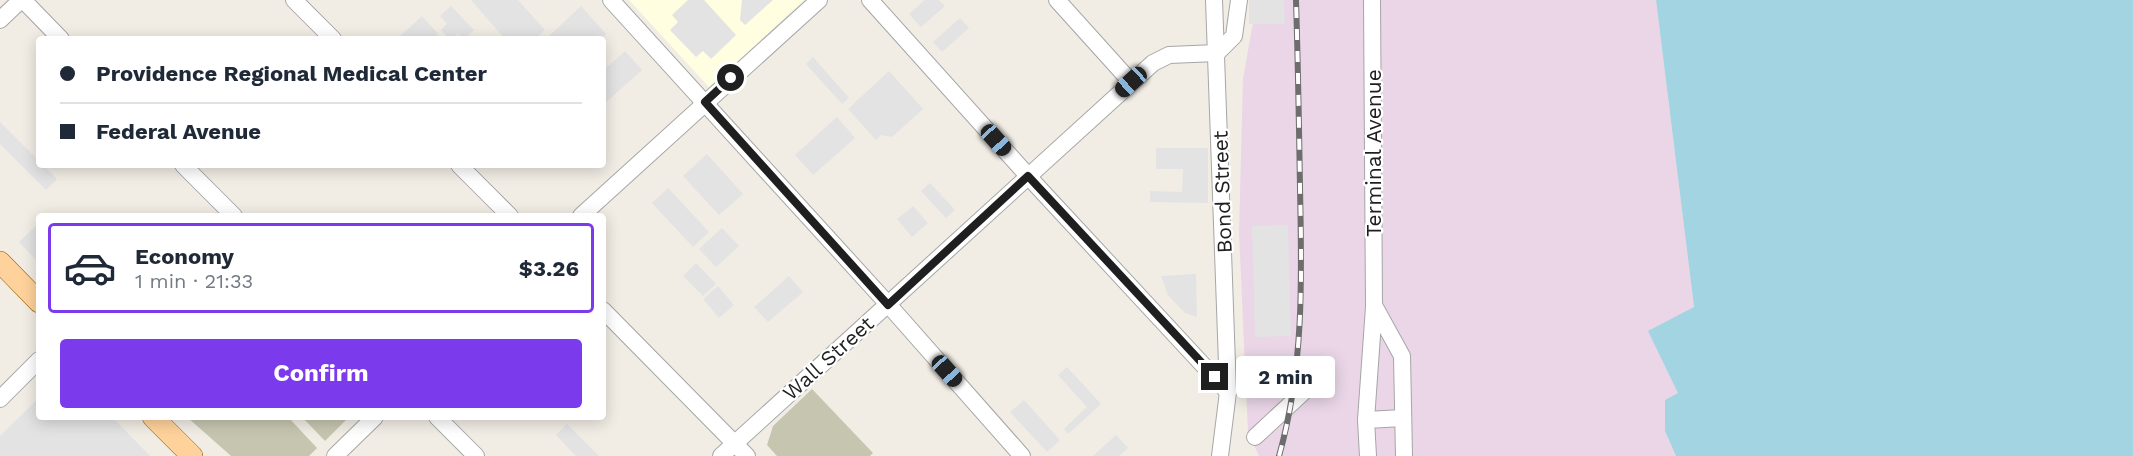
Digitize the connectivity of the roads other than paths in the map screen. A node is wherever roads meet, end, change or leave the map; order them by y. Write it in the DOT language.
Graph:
graph roads {
  1 [pos="22,0"];
  2 [pos="294,0"];
  3 [pos="611,0"];
  4 [pos="819,0"];
  5 [pos="870,0"];
  6 [pos="1057,0"];
  7 [pos="1214,0"];
  8 [pos="1239,0"];
  9 [pos="1372,0"];
  10 [pos="0,20"];
  11 [pos="58,36"];
  12 [pos="330,36"];
  13 [pos="1217,53"];
  14 [pos="1131,82"];
  15 [pos="705,102"];
  16 [pos="186,168"];
  17 [pos="462,168"];
  18 [pos="1028,176"];
  19 [pos="231,213"];
  20 [pos="507,213"];
  21 [pos="584,213"];
  22 [pos="0,262"];
  23 [pos="36,299"];
  24 [pos="888,305"];
  25 [pos="1374,307"];
  26 [pos="606,313"];
  27 [pos="36,363"];
  28 [pos="1323,374"];
  29 [pos="1228,392"];
  30 [pos="0,399"];
  31 [pos="1403,418"];
  32 [pos="156,420"];
  33 [pos="372,420"];
  34 [pos="440,420"];
  35 [pos="1366,420"];
  36 [pos="1255,437"];
  37 [pos="735,443"];
  38 [pos="192,456"];
  39 [pos="335,456"];
  40 [pos="476,456"];
  41 [pos="721,456"];
  42 [pos="747,456"];
  43 [pos="1022,456"];
  44 [pos="1220,456"];
  45 [pos="1368,456"];
  46 [pos="1404,456"];
  1 -- 10 [label="street"];
  1 -- 11 [label="street"];
  2 -- 12 [label="street"];
  3 -- 15 [label="street"];
  4 -- 15 [label="street"];
  5 -- 18 [label="street"];
  6 -- 14 [label="street"];
  7 -- 13 [label="street, Bond Street"];
  8 -- 13 [label="street"];
  9 -- 25 [label="street, Terminal Avenue"];
  13 -- 14 [label="street, Wall Street"];
  13 -- 29 [label="street, Bond Street"];
  14 -- 18 [label="street, Wall Street"];
  15 -- 21 [label="street"];
  15 -- 24 [label="street"];
  16 -- 19 [label="street"];
  17 -- 20 [label="street"];
  18 -- 24 [label="street, Wall Street"];
  18 -- 29 [label="street"];
  22 -- 23 [label="main road"];
  24 -- 37 [label="street, Wall Street"];
  24 -- 43 [label="street"];
  25 -- 31 [label="street, Terminal Avenue"];
  25 -- 35 [label="street, Terminal Avenue"];
  26 -- 37 [label="street"];
  27 -- 30 [label="street"];
  28 -- 36 [label="street"];
  29 -- 44 [label="street, Bond Street"];
  31 -- 35 [label="street"];
  31 -- 46 [label="street, Terminal Avenue"];
  32 -- 38 [label="main road"];
  33 -- 39 [label="street"];
  34 -- 40 [label="street"];
  35 -- 45 [label="street, Terminal Avenue"];
  37 -- 41 [label="street, Wall Street"];
  37 -- 42 [label="street"];
}
